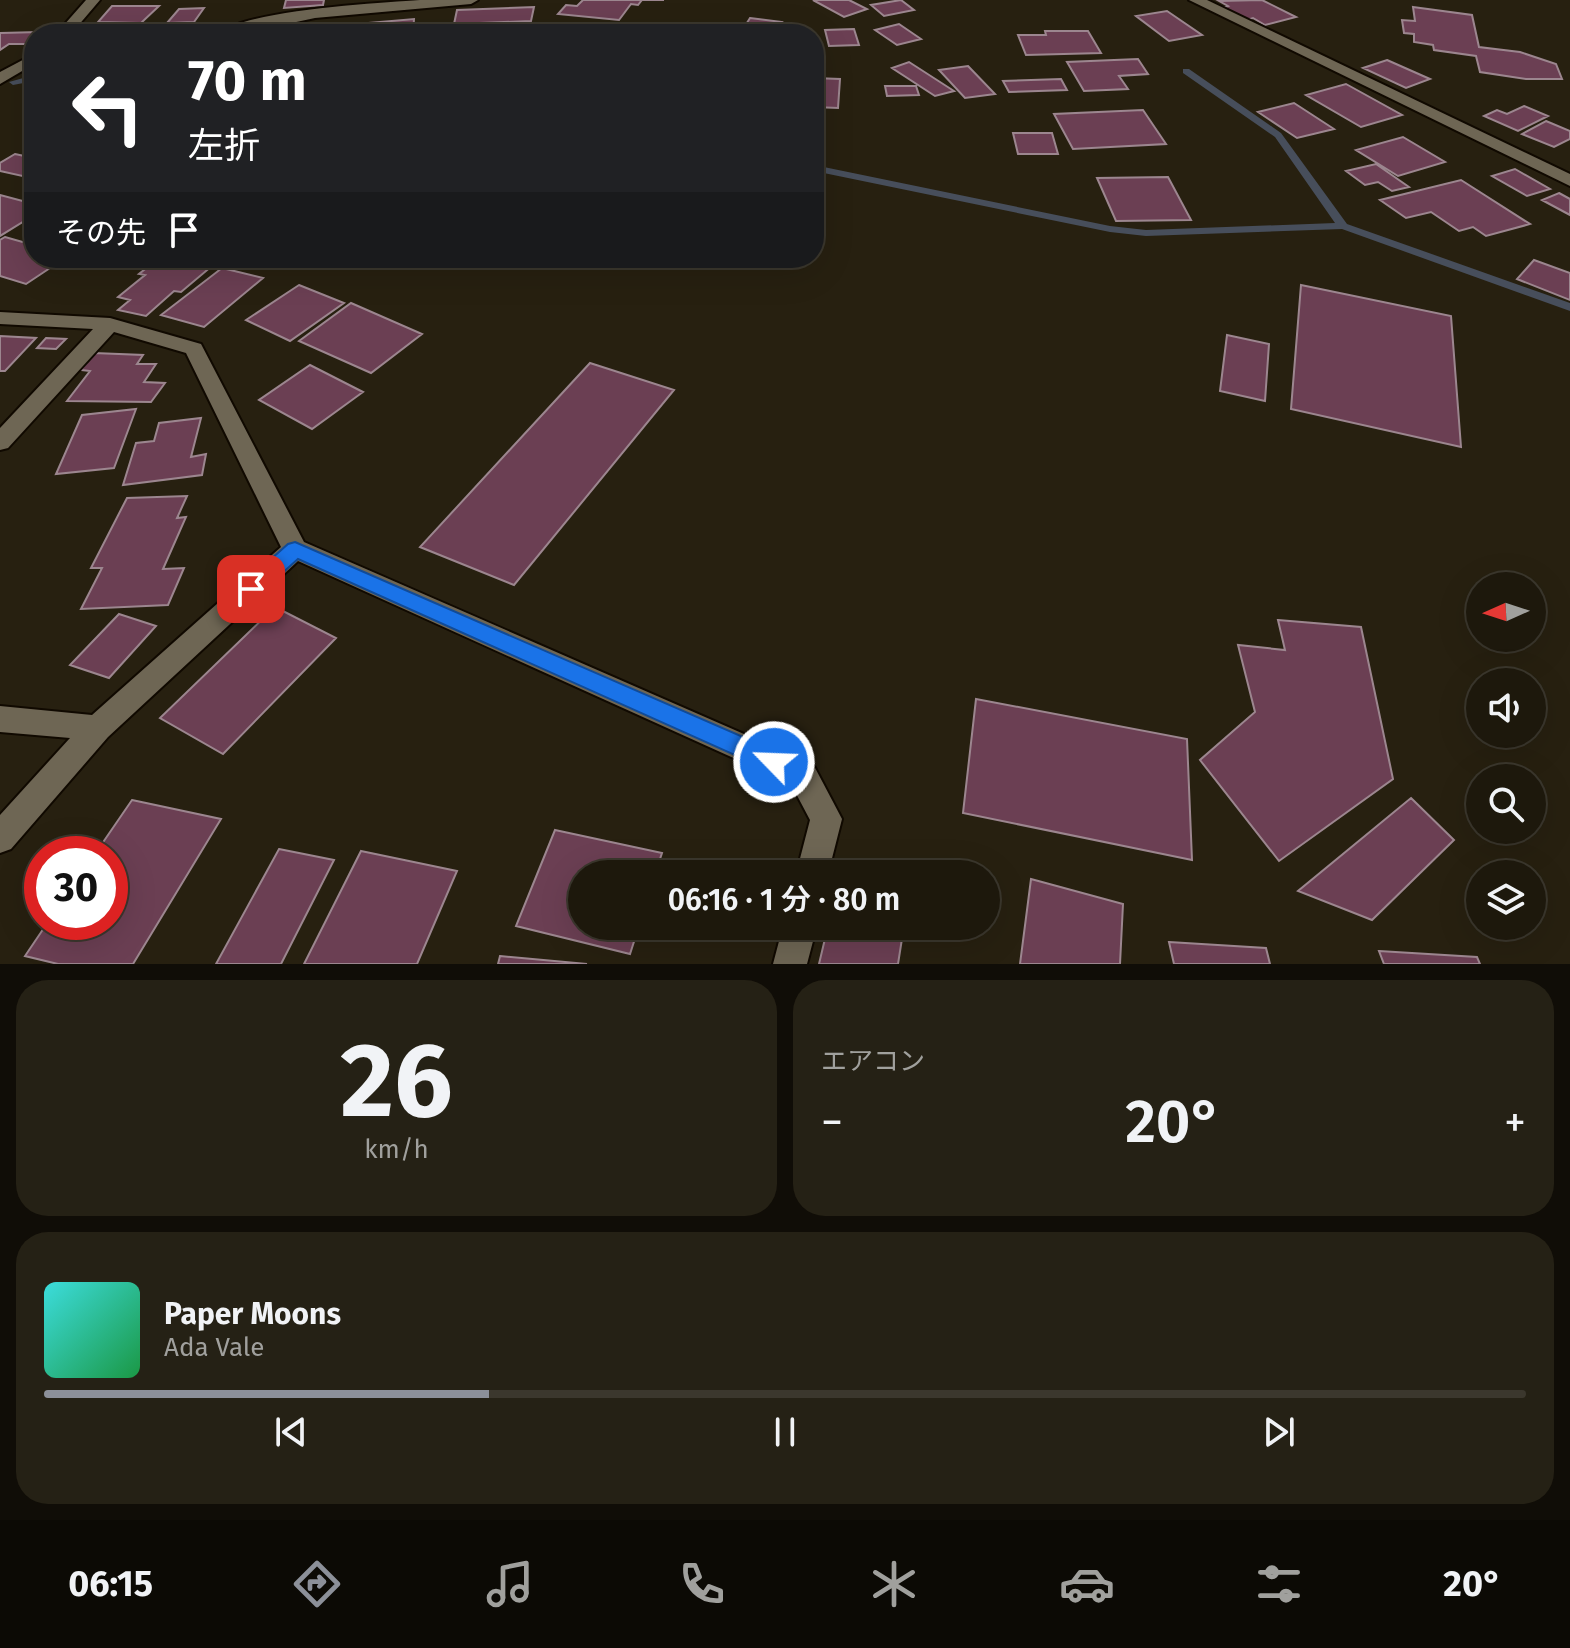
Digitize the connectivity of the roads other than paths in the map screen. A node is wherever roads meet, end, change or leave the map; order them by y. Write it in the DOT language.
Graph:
graph roads {
  1 [pos="93,0"];
  2 [pos="471,0"];
  3 [pos="1196,0"];
  4 [pos="384,4"];
  5 [pos="72,24"];
  6 [pos="253,24"];
  7 [pos="24,69"];
  8 [pos="0,79"];
  9 [pos="1570,181"];
  10 [pos="0,318"];
  11 [pos="110,324"];
  12 [pos="0,442"];
  13 [pos="295,549"];
  14 [pos="0,719"];
  15 [pos="98,728"];
  16 [pos="0,838"];
  17 [pos="816,860"];
  18 [pos="796,940"];
  19 [pos="790,964"];
  1 -- 5 [label="street"];
  2 -- 4 [label="street"];
  3 -- 9 [label="street"];
  4 -- 6 [label="street"];
  7 -- 8 [label="street"];
  10 -- 11 [label="street"];
  11 -- 12 [label="street"];
  11 -- 13 [label="street"];
  13 -- 15 [label="street"];
  13 -- 17 [label="street"];
  14 -- 15 [label="street"];
  15 -- 16 [label="street"];
  18 -- 19 [label="street"];
}
